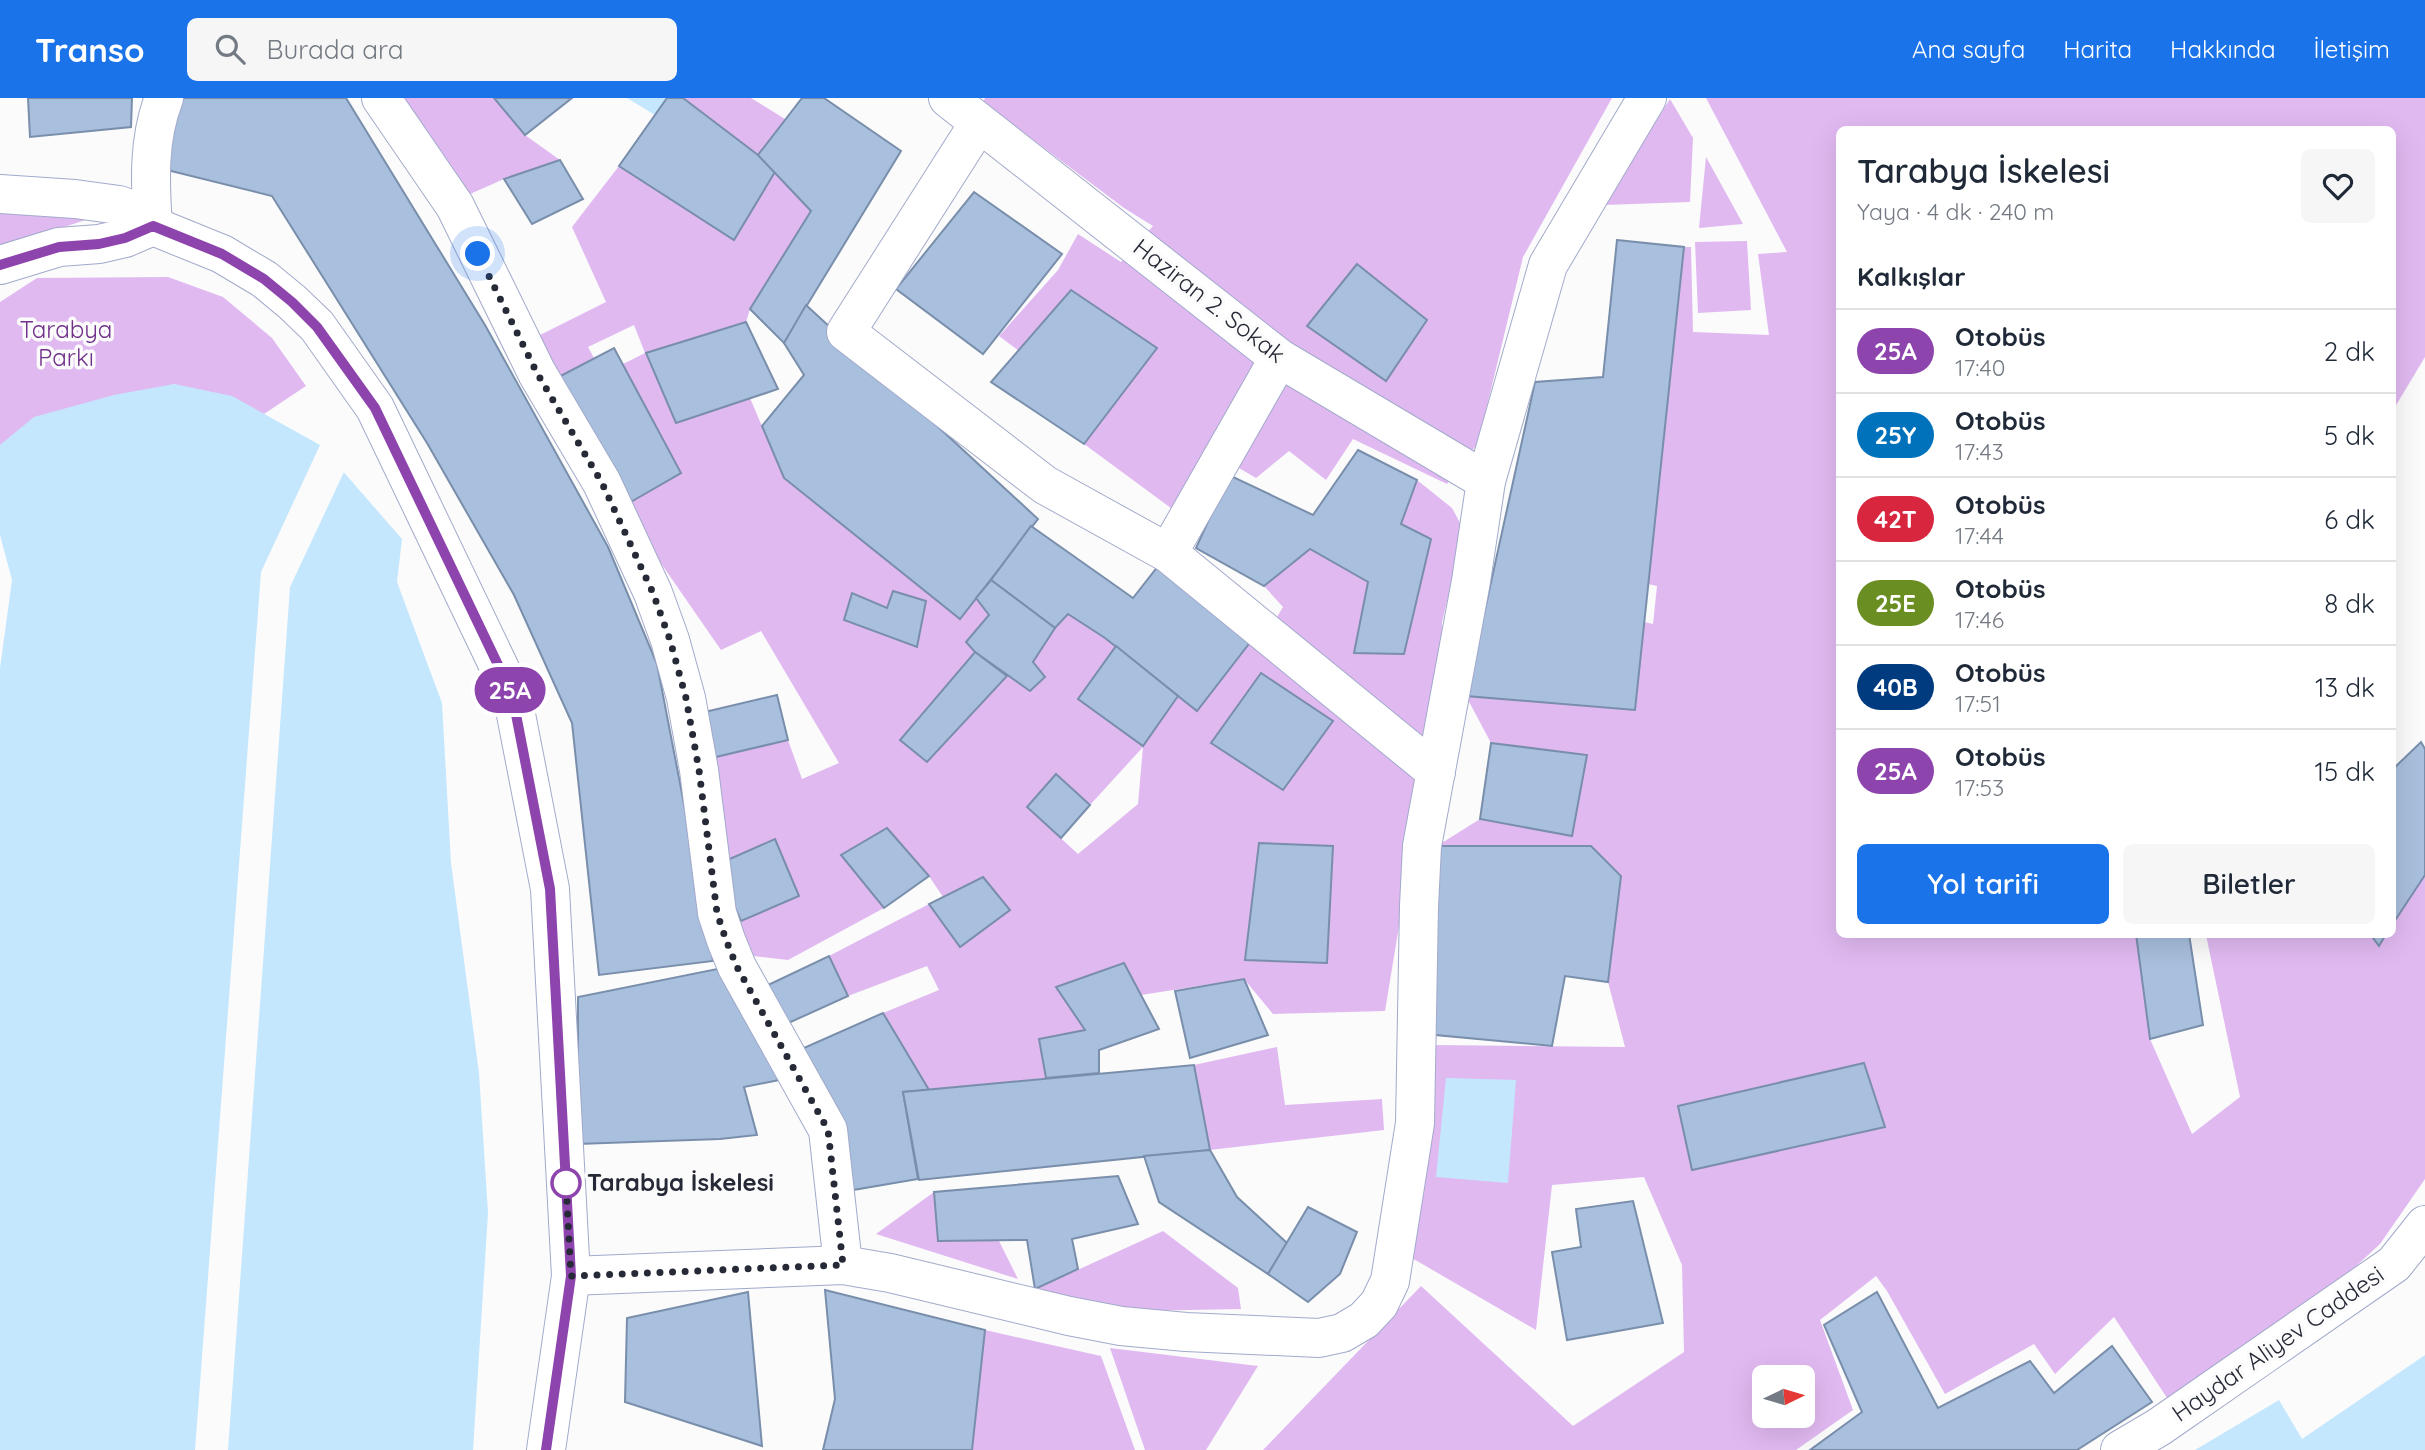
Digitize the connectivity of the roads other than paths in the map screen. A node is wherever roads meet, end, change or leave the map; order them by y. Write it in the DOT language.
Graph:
graph roads {
  1 [pos="164,98"];
  2 [pos="382,98"];
  3 [pos="948,98"];
  4 [pos="1647,98"];
  5 [pos="979,123"];
  6 [pos="0,194"];
  7 [pos="153,226"];
  8 [pos="0,265"];
  9 [pos="1279,358"];
  10 [pos="1486,481"];
  11 [pos="1168,553"];
  12 [pos="1436,772"];
  13 [pos="2425,1225"];
  14 [pos="843,1265"];
  15 [pos="571,1276"];
  16 [pos="546,1450"];
  17 [pos="2120,1450"];
  1 -- 7 [label="street"];
  2 -- 14 [label="street"];
  3 -- 5 [label="street, Haziran 2. Sokak"];
  4 -- 10 [label="street"];
  5 -- 9 [label="street, Haziran 2. Sokak"];
  5 -- 11 [label="street"];
  6 -- 7 [label="street"];
  7 -- 8 [label="street"];
  7 -- 15 [label="street"];
  9 -- 10 [label="street, Haziran 2. Sokak"];
  9 -- 11 [label="street"];
  10 -- 12 [label="street"];
  11 -- 12 [label="street"];
  12 -- 14 [label="street"];
  13 -- 17 [label="street, Haydar Aliyev Caddesi"];
  14 -- 15 [label="street"];
  15 -- 16 [label="street"];
}
